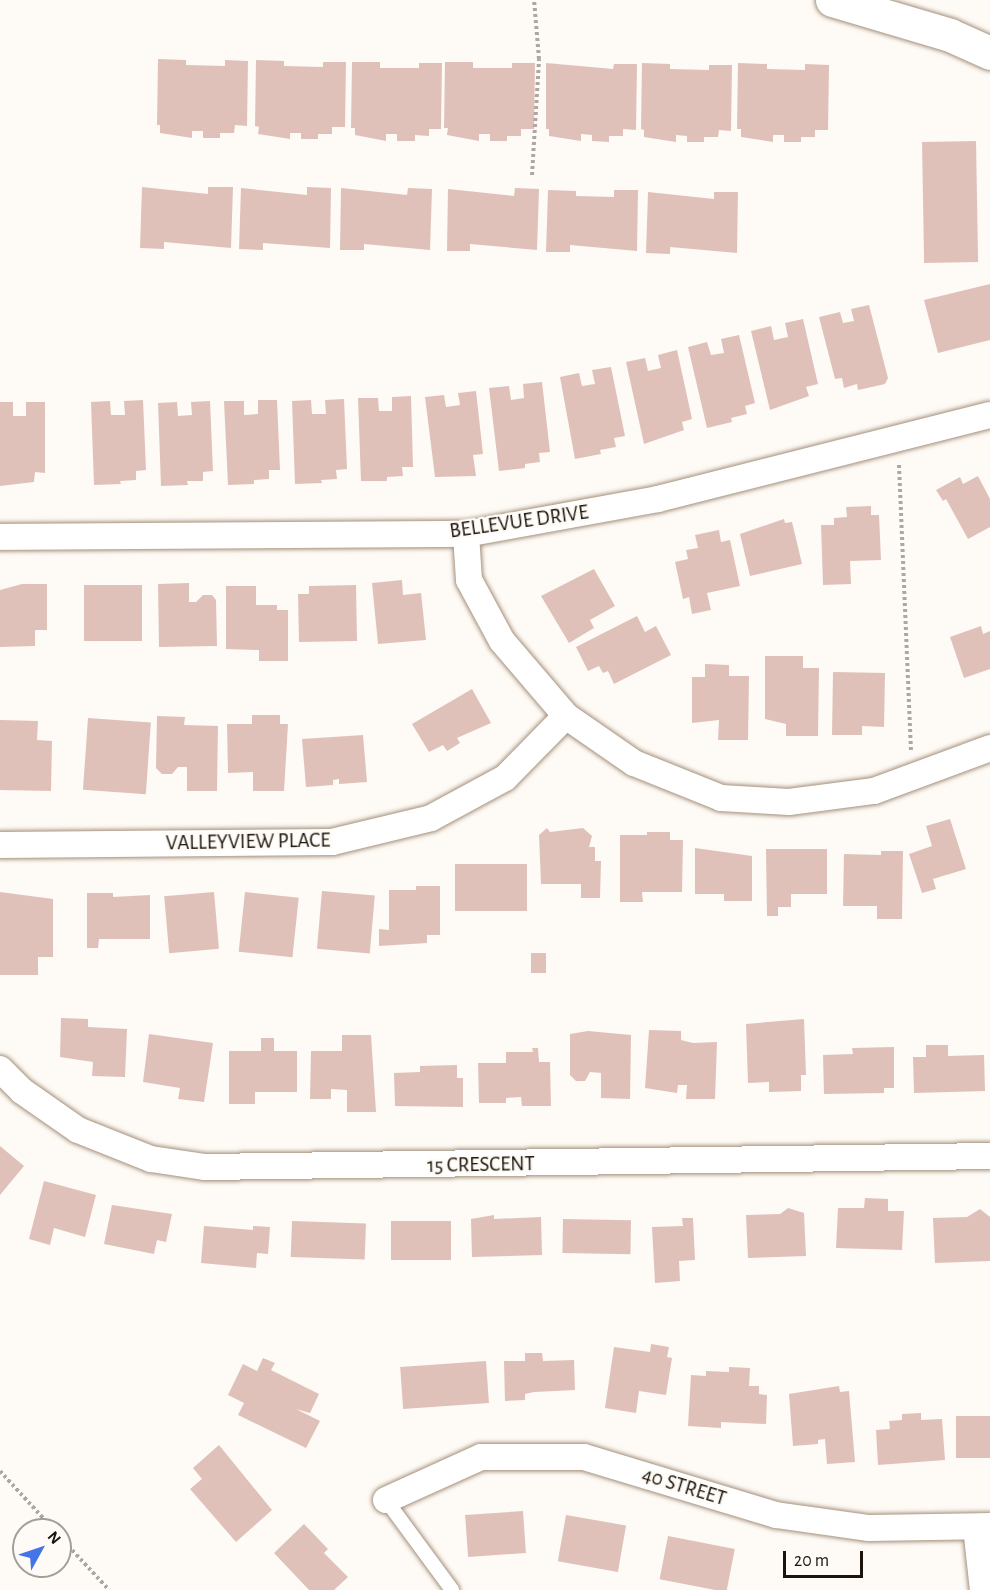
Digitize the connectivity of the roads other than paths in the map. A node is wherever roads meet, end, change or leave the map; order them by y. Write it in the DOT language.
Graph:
graph roads {
  1 [pos="832,0"];
  2 [pos="990,53"];
  3 [pos="990,415"];
  4 [pos="466,534"];
  5 [pos="0,537"];
  6 [pos="566,716"];
  7 [pos="990,748"];
  8 [pos="0,845"];
  9 [pos="0,1069"];
  10 [pos="990,1156"];
  11 [pos="386,1500"];
  12 [pos="983,1526"];
  13 [pos="452,1590"];
  14 [pos="983,1590"];
  1 -- 2 [label="street"];
  3 -- 4 [label="street, BELLEVUE DRIVE"];
  4 -- 5 [label="street, BELLEVUE DRIVE"];
  4 -- 6 [label="street"];
  6 -- 7 [label="street"];
  6 -- 8 [label="street, VALLEYVIEW PLACE"];
  9 -- 10 [label="street, 15 CRESCENT"];
  11 -- 12 [label="street, 40 STREET"];
  11 -- 13 [label="lane"];
  12 -- 14 [label="street"];
}
